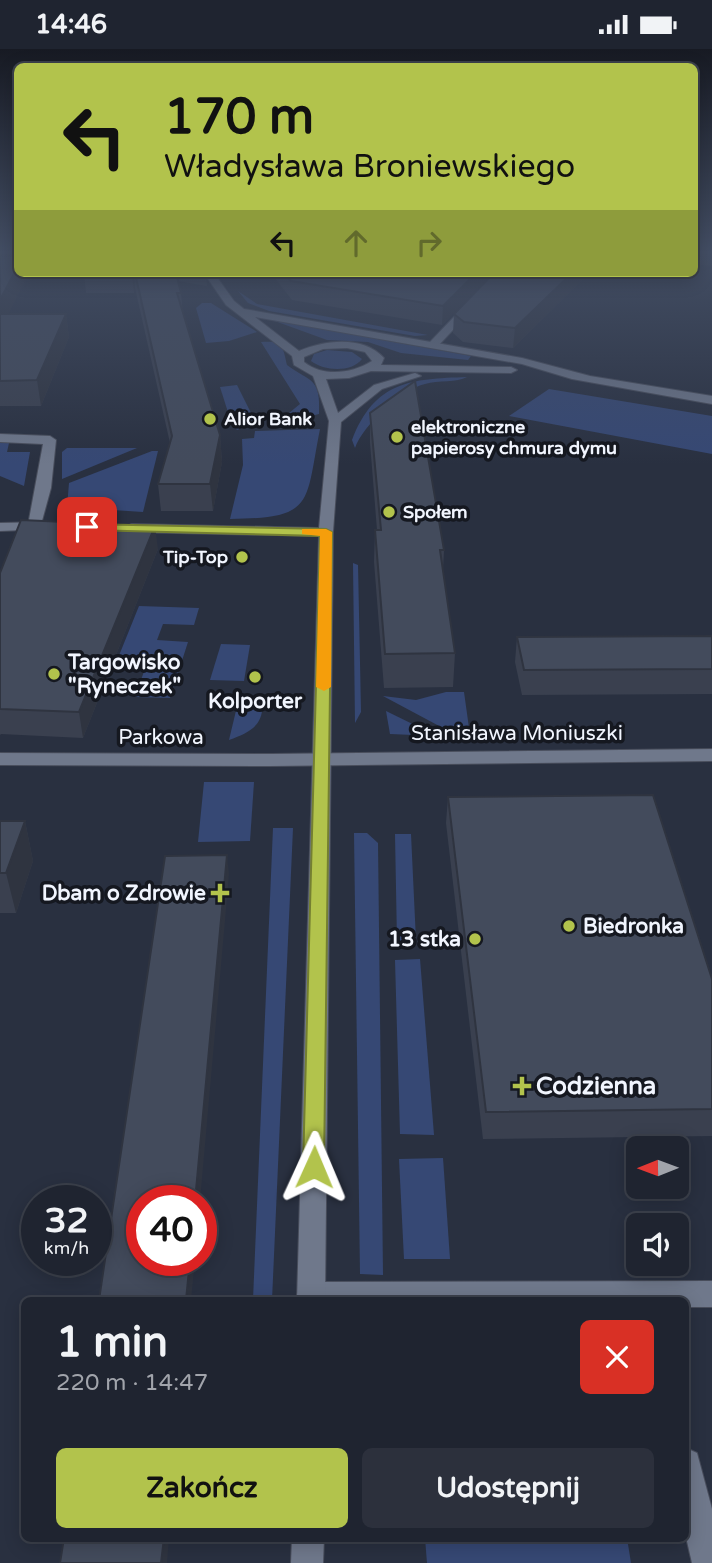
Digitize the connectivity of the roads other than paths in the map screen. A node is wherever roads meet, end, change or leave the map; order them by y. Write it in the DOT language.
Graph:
graph roads {
  1 [pos="259,323"];
  2 [pos="306,323"];
  3 [pos="454,323"];
  4 [pos="285,332"];
  5 [pos="306,338"];
  6 [pos="329,345"];
  7 [pos="433,345"];
  8 [pos="375,354"];
  9 [pos="298,355"];
  10 [pos="372,368"];
  11 [pos="477,368"];
  12 [pos="461,369"];
  13 [pos="318,373"];
  14 [pos="354,374"];
  15 [pos="585,377"];
  16 [pos="712,400"];
  17 [pos="335,421"];
  18 [pos="0,438"];
  19 [pos="35,525"];
  20 [pos="61,526"];
  21 [pos="0,527"];
  22 [pos="113,527"];
  23 [pos="326,532"];
  24 [pos="712,755"];
  25 [pos="0,759"];
  26 [pos="323,759"];
  27 [pos="712,1294"];
  28 [pos="311,1297"];
  29 [pos="648,1297"];
  30 [pos="689,1478"];
  31 [pos="308,1542"];
  32 [pos="307,1563"];
  33 [pos="708,1563"];
  1 -- 4 [label="street"];
  1 -- 9 [label="street"];
  2 -- 7 [label="street"];
  3 -- 7 [label="street"];
  5 -- 6 [label="street"];
  6 -- 8 [label="street"];
  6 -- 9 [label="street"];
  7 -- 15 [label="street"];
  8 -- 10 [label="street"];
  8 -- 11 [label="street"];
  9 -- 13 [label="street"];
  10 -- 12 [label="street"];
  10 -- 14 [label="street"];
  11 -- 12 [label="street"];
  11 -- 15 [label="street"];
  12 -- 17 [label="street"];
  13 -- 14 [label="street"];
  13 -- 17 [label="street"];
  14 -- 17 [label="street"];
  15 -- 16 [label="street"];
  17 -- 23 [label="street"];
  18 -- 19 [label="street"];
  19 -- 20 [label="street"];
  19 -- 21 [label="street"];
  22 -- 23 [label="street"];
  23 -- 26 [label="street"];
  24 -- 26 [label="street, Stanisława Moniuszki"];
  25 -- 26 [label="street, Parkowa"];
  26 -- 28 [label="street"];
  27 -- 29 [label="street"];
  30 -- 33 [label="street"];
  31 -- 32 [label="street"];
}
